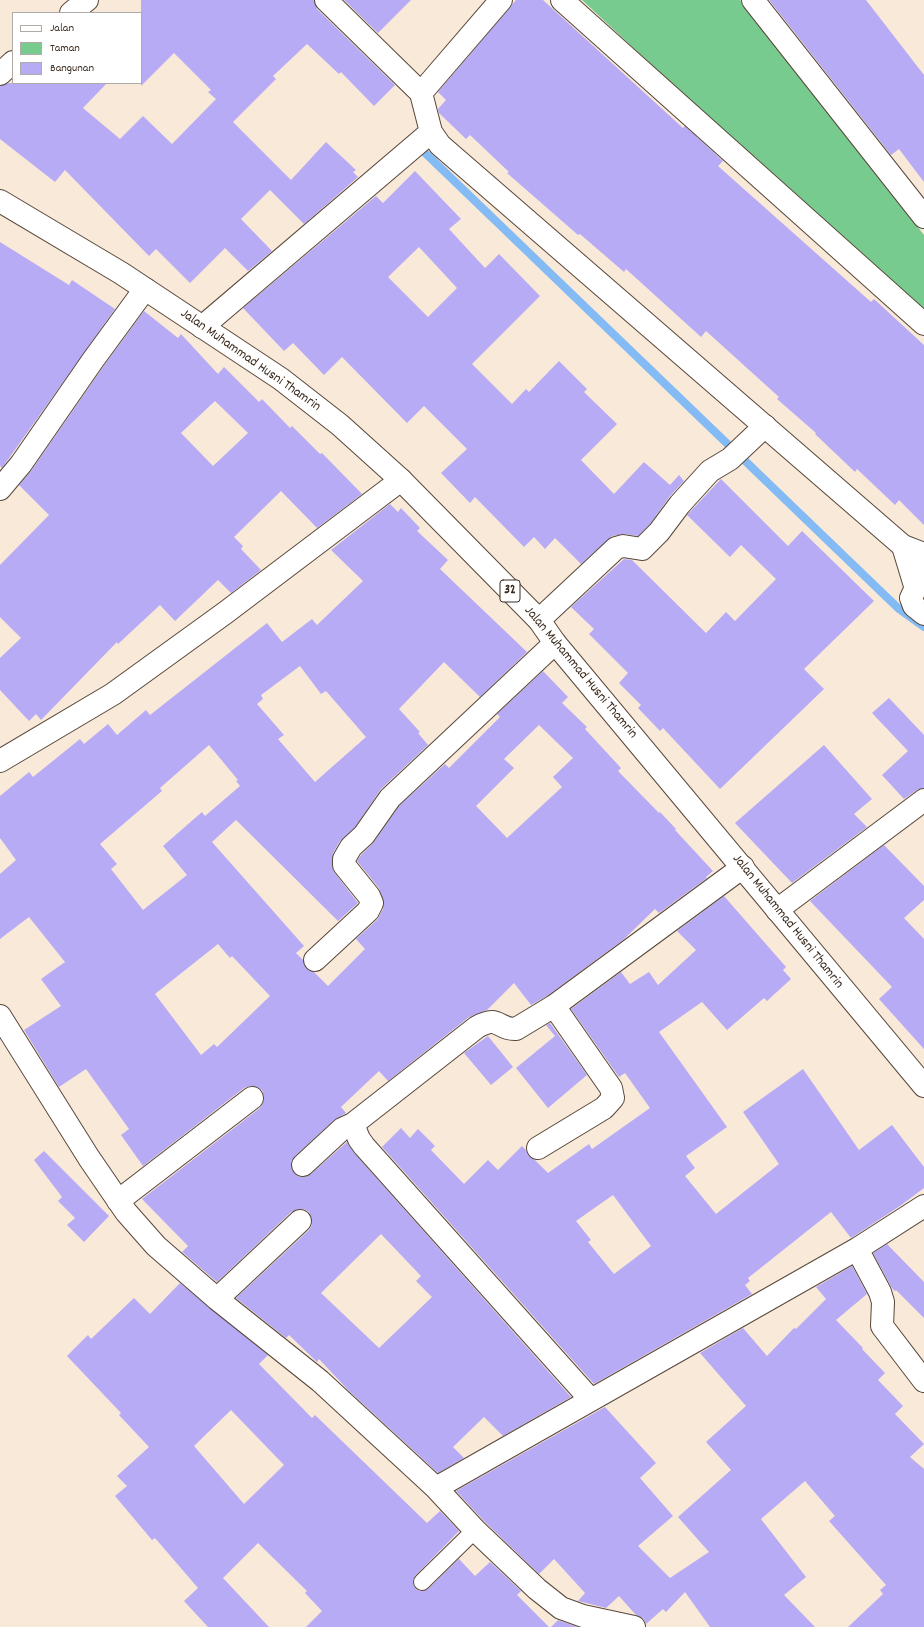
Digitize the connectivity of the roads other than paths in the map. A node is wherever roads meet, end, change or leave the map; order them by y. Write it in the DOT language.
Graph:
graph roads {
  1 [pos="87,0"];
  2 [pos="326,0"];
  3 [pos="501,0"];
  4 [pos="562,0"];
  5 [pos="753,0"];
  6 [pos="72,12"];
  7 [pos="12,63"];
  8 [pos="0,74"];
  9 [pos="421,93"];
  10 [pos="431,132"];
  11 [pos="0,201"];
  12 [pos="924,218"];
  13 [pos="145,289"];
  14 [pos="924,324"];
  15 [pos="202,327"];
  16 [pos="765,426"];
  17 [pos="401,480"];
  18 [pos="0,489"];
  19 [pos="903,546"];
  20 [pos="924,554"];
  21 [pos="920,580"];
  22 [pos="924,614"];
  23 [pos="539,620"];
  24 [pos="556,643"];
  25 [pos="0,761"];
  26 [pos="924,800"];
  27 [pos="742,867"];
  28 [pos="778,910"];
  29 [pos="315,960"];
  30 [pos="554,1006"];
  31 [pos="0,1016"];
  32 [pos="924,1086"];
  33 [pos="252,1098"];
  34 [pos="353,1124"];
  35 [pos="538,1148"];
  36 [pos="303,1165"];
  37 [pos="118,1201"];
  38 [pos="924,1206"];
  39 [pos="300,1221"];
  40 [pos="857,1249"];
  41 [pos="216,1299"];
  42 [pos="924,1381"];
  43 [pos="591,1400"];
  44 [pos="436,1488"];
  45 [pos="475,1530"];
  46 [pos="422,1582"];
  47 [pos="634,1627"];
  1 -- 6 [label="main road"];
  2 -- 9 [label="main road"];
  3 -- 9 [label="main road"];
  4 -- 14 [label="main road"];
  5 -- 12 [label="main road"];
  7 -- 8 [label="main road"];
  9 -- 10 [label="main road"];
  10 -- 15 [label="main road"];
  10 -- 16 [label="main road"];
  11 -- 13 [label="main road, Jalan Muhammad Husni Thamrin / 32"];
  13 -- 15 [label="main road, Jalan Muhammad Husni Thamrin / 32"];
  13 -- 18 [label="main road"];
  15 -- 17 [label="main road, Jalan Muhammad Husni Thamrin / 32"];
  16 -- 19 [label="main road"];
  16 -- 23 [label="main road"];
  17 -- 23 [label="main road, Jalan Muhammad Husni Thamrin / 32"];
  17 -- 25 [label="main road"];
  19 -- 20 [label="main road"];
  19 -- 21 [label="main road"];
  21 -- 22 [label="main road"];
  23 -- 24 [label="main road, Jalan Muhammad Husni Thamrin / 32"];
  24 -- 27 [label="main road, Jalan Muhammad Husni Thamrin / 32"];
  24 -- 29 [label="main road"];
  26 -- 28 [label="main road"];
  27 -- 28 [label="main road, Jalan Muhammad Husni Thamrin / 32"];
  27 -- 30 [label="main road"];
  28 -- 32 [label="main road, Jalan Muhammad Husni Thamrin / 32"];
  30 -- 34 [label="main road"];
  30 -- 35 [label="main road"];
  31 -- 37 [label="main road"];
  33 -- 37 [label="main road"];
  34 -- 36 [label="main road"];
  34 -- 43 [label="main road"];
  37 -- 41 [label="main road"];
  38 -- 40 [label="main road"];
  39 -- 41 [label="main road"];
  40 -- 42 [label="main road"];
  40 -- 43 [label="main road"];
  41 -- 44 [label="main road"];
  43 -- 44 [label="main road"];
  44 -- 45 [label="main road"];
  45 -- 46 [label="lane"];
  45 -- 47 [label="main road"];
}
